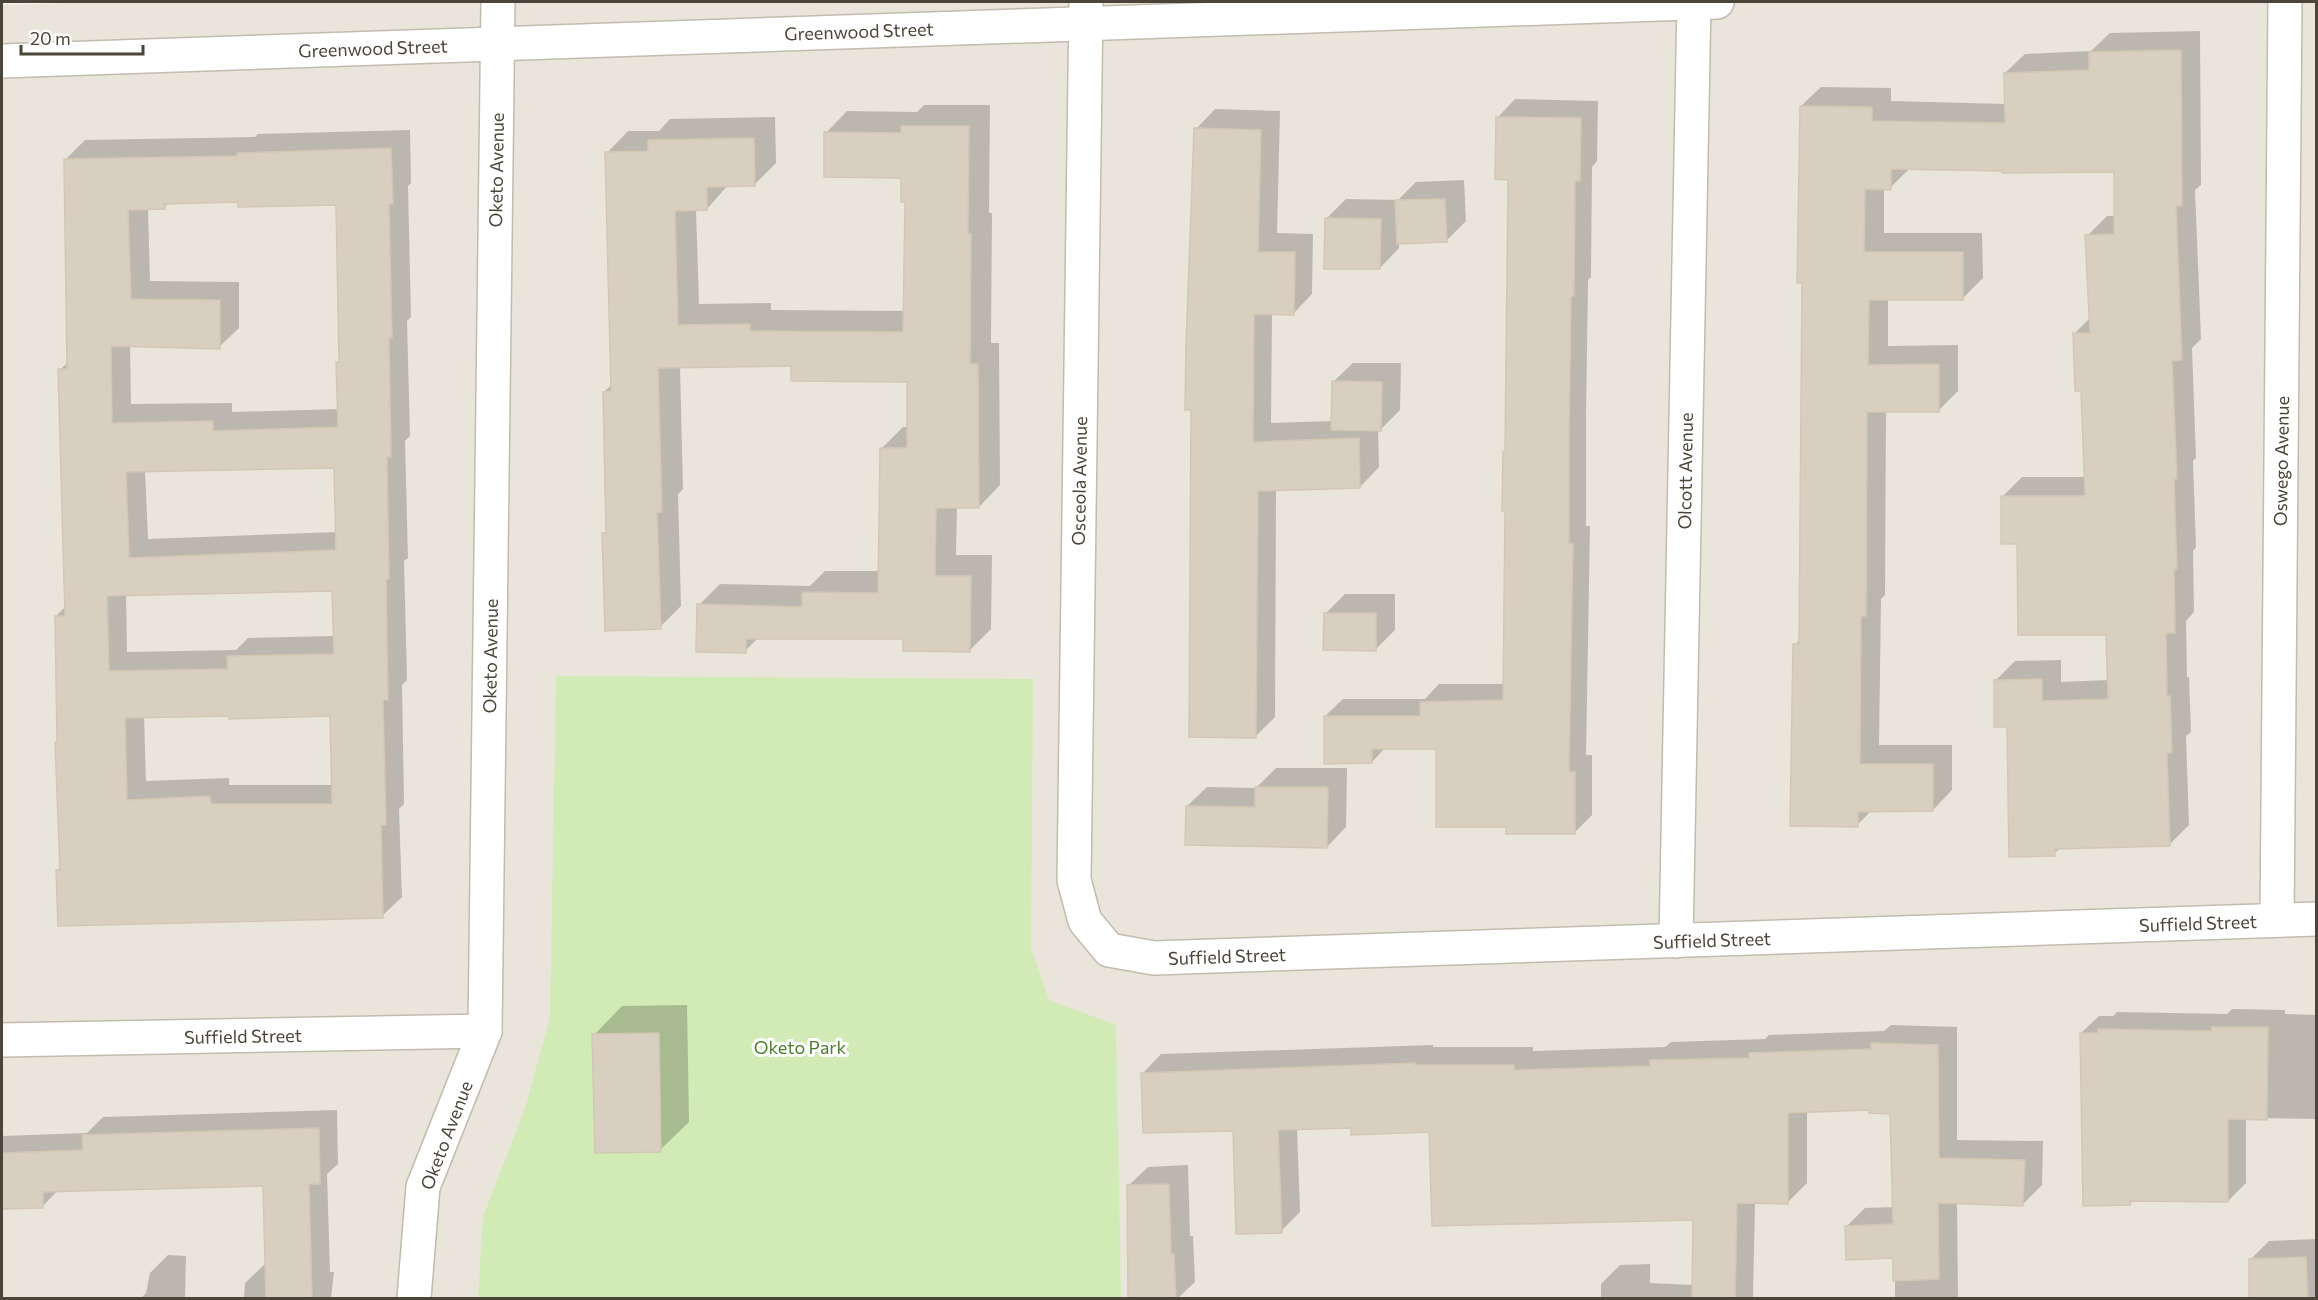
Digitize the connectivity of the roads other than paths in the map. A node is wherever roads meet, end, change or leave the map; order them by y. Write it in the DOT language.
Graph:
graph roads {
  1 [pos="498,2"];
  2 [pos="1701,2"];
  3 [pos="2285,2"];
  4 [pos="1086,12"];
  5 [pos="497,43"];
  6 [pos="2,61"];
  7 [pos="2316,919"];
  8 [pos="2277,920"];
  9 [pos="1676,941"];
  10 [pos="1109,950"];
  11 [pos="485,1031"];
  12 [pos="2,1040"];
  13 [pos="414,1299"];
  1 -- 5 [label="street, Oketo Avenue"];
  2 -- 4 [label="street, Greenwood Street"];
  2 -- 9 [label="street, Olcott Avenue"];
  3 -- 8 [label="street, Oswego Avenue"];
  4 -- 5 [label="street, Greenwood Street"];
  4 -- 10 [label="street, Osceola Avenue"];
  5 -- 6 [label="street, Greenwood Street"];
  5 -- 11 [label="street, Oketo Avenue"];
  7 -- 8 [label="street, Suffield Street"];
  8 -- 9 [label="street, Suffield Street"];
  9 -- 10 [label="street, Suffield Street"];
  11 -- 12 [label="street, Suffield Street"];
  11 -- 13 [label="street, Oketo Avenue"];
}
